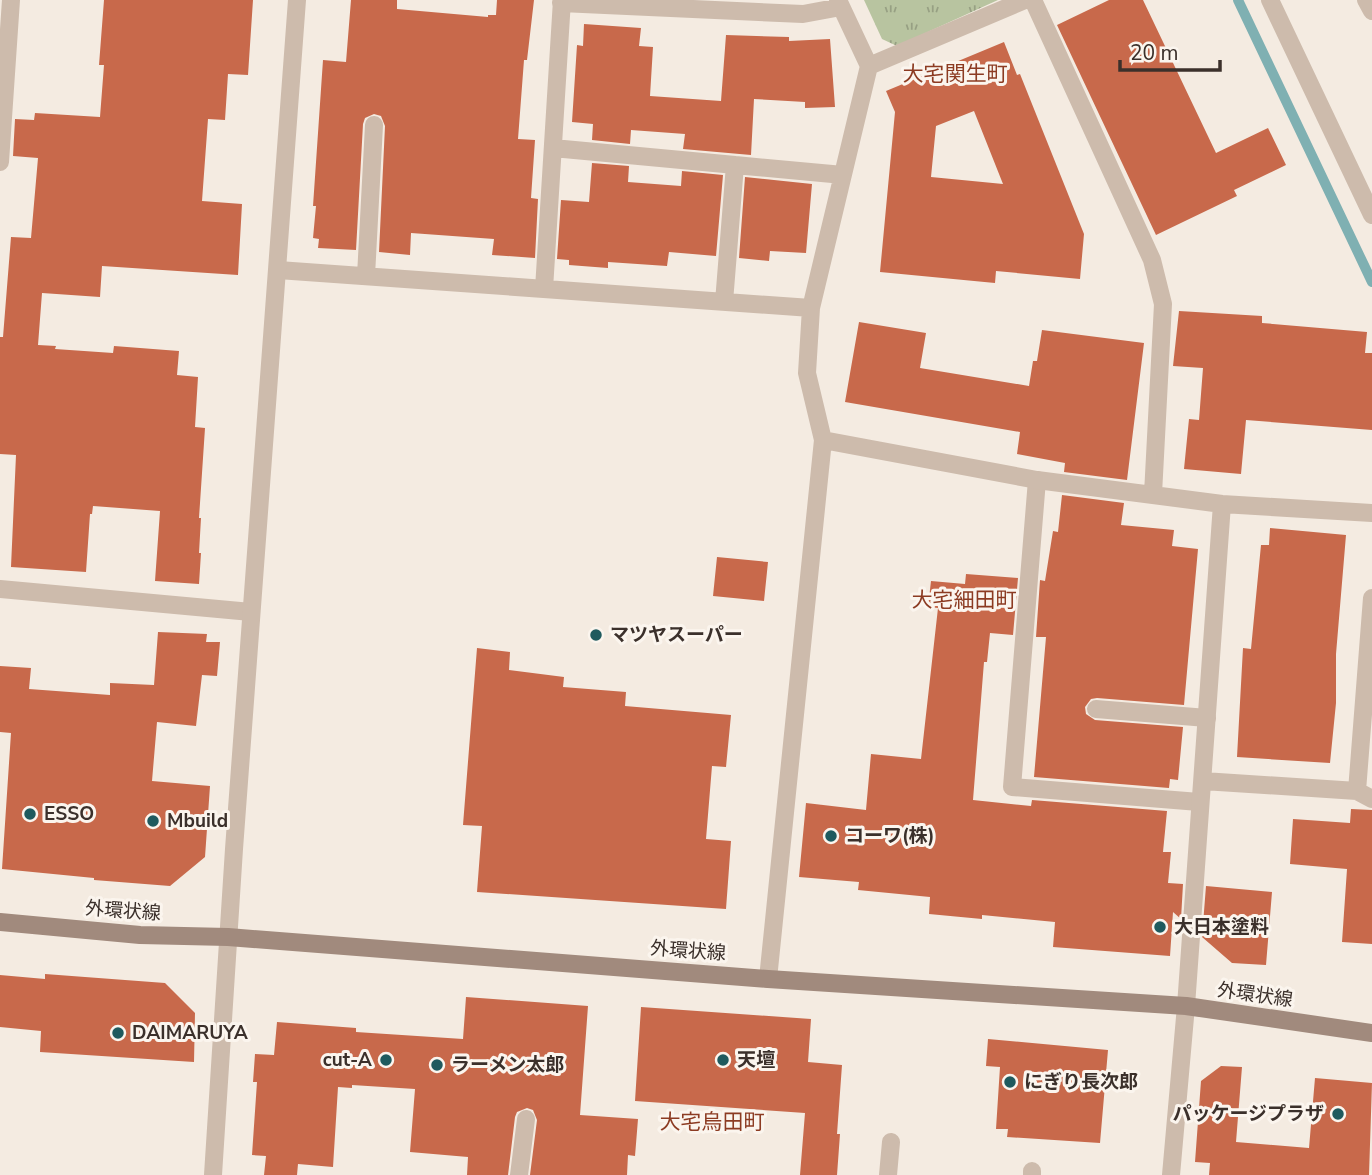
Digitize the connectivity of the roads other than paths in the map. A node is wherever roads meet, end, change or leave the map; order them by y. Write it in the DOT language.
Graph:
graph roads {
  1 [pos="11,0"];
  2 [pos="297,0"];
  3 [pos="1025,0"];
  4 [pos="1033,0"];
  5 [pos="1270,0"];
  6 [pos="1366,0"];
  7 [pos="561,2"];
  8 [pos="840,3"];
  9 [pos="1372,11"];
  10 [pos="869,66"];
  11 [pos="2,96"];
  12 [pos="374,125"];
  13 [pos="553,148"];
  14 [pos="0,162"];
  15 [pos="735,165"];
  16 [pos="843,175"];
  17 [pos="1372,215"];
  18 [pos="278,270"];
  19 [pos="366,276"];
  20 [pos="544,289"];
  21 [pos="724,302"];
  22 [pos="811,308"];
  23 [pos="823,440"];
  24 [pos="1037,480"];
  25 [pos="1153,494"];
  26 [pos="1222,504"];
  27 [pos="1372,513"];
  28 [pos="0,589"];
  29 [pos="1372,598"];
  30 [pos="251,612"];
  31 [pos="1370,658"];
  32 [pos="1096,709"];
  33 [pos="1208,718"];
  34 [pos="1203,781"];
  35 [pos="1365,795"];
  36 [pos="1199,802"];
  37 [pos="0,922"];
  38 [pos="228,937"];
  39 [pos="768,979"];
  40 [pos="1186,1006"];
  41 [pos="1372,1033"];
  42 [pos="526,1119"];
  43 [pos="891,1142"];
  44 [pos="213,1175"];
  45 [pos="519,1175"];
  46 [pos="888,1175"];
  47 [pos="1171,1175"];
  1 -- 11 [label="street"];
  2 -- 18 [label="street"];
  3 -- 10 [label="street"];
  4 -- 25 [label="street"];
  5 -- 17 [label="street"];
  6 -- 9 [label="street"];
  7 -- 8 [label="street"];
  7 -- 13 [label="street"];
  8 -- 10 [label="street"];
  10 -- 16 [label="street"];
  11 -- 14 [label="street"];
  12 -- 19 [label="street"];
  13 -- 15 [label="street"];
  13 -- 20 [label="street"];
  15 -- 16 [label="street"];
  15 -- 21 [label="street"];
  16 -- 22 [label="street"];
  18 -- 19 [label="street"];
  18 -- 30 [label="street"];
  19 -- 20 [label="street"];
  20 -- 21 [label="street"];
  21 -- 22 [label="street"];
  22 -- 23 [label="street"];
  23 -- 24 [label="street"];
  23 -- 39 [label="street"];
  24 -- 25 [label="street"];
  24 -- 36 [label="street"];
  25 -- 26 [label="street"];
  26 -- 27 [label="street"];
  26 -- 33 [label="street"];
  28 -- 30 [label="street"];
  29 -- 31 [label="street"];
  30 -- 38 [label="street"];
  31 -- 35 [label="street"];
  32 -- 33 [label="street"];
  33 -- 34 [label="street"];
  34 -- 35 [label="street"];
  34 -- 36 [label="street"];
  36 -- 40 [label="street"];
  37 -- 38 [label="main road, 外環状線"];
  38 -- 39 [label="main road, 外環状線"];
  38 -- 44 [label="street"];
  39 -- 40 [label="main road, 外環状線"];
  40 -- 41 [label="main road, 外環状線"];
  40 -- 47 [label="street"];
  42 -- 45 [label="street"];
  43 -- 46 [label="street"];
}
